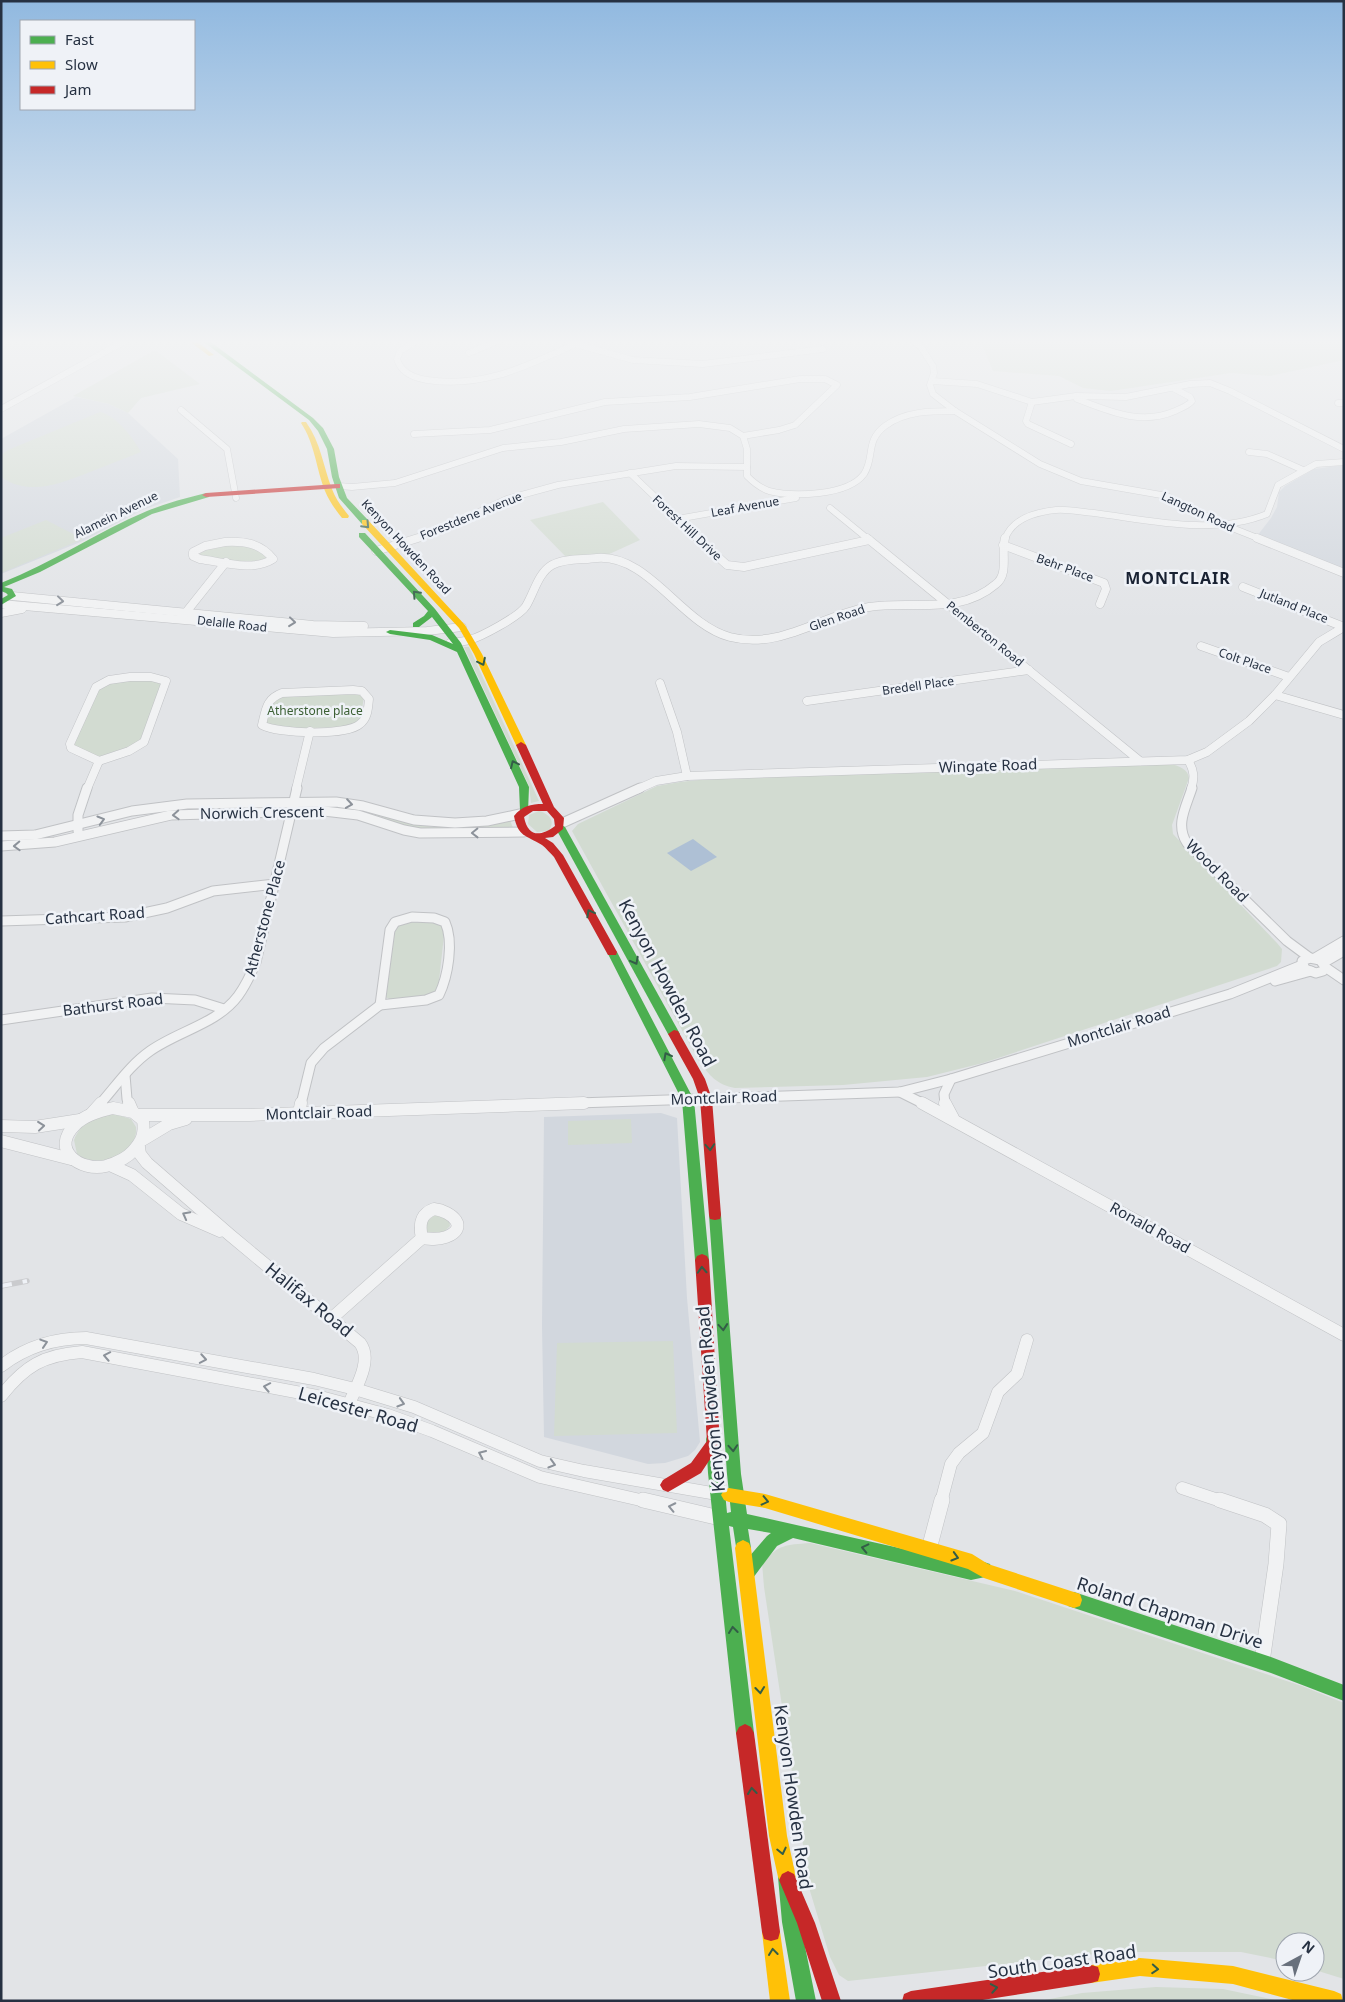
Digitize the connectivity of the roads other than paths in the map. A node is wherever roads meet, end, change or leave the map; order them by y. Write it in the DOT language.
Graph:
graph roads {
  1 [pos="208,433"];
  2 [pos="313,433"];
  3 [pos="326,433"];
  4 [pos="425,433"];
  5 [pos="492,433"];
  6 [pos="606,433"];
  7 [pos="740,433"];
  8 [pos="758,433"];
  9 [pos="876,433"];
  10 [pos="991,433"];
  11 [pos="1049,433"];
  12 [pos="1313,433"];
  13 [pos="414,434"];
  14 [pos="494,436"];
  15 [pos="743,436"];
  16 [pos="499,442"];
  17 [pos="1071,444"];
  18 [pos="503,448"];
  19 [pos="1344,449"];
  20 [pos="1249,452"];
  21 [pos="1344,462"];
  22 [pos="747,467"];
  23 [pos="1303,470"];
  24 [pos="630,473"];
  25 [pos="332,488"];
  26 [pos="811,493"];
  27 [pos="235,495"];
  28 [pos="830,508"];
  29 [pos="677,519"];
  30 [pos="1222,524"];
  31 [pos="869,540"];
  32 [pos="1003,545"];
  33 [pos="387,548"];
  34 [pos="376,551"];
  35 [pos="226,562"];
  36 [pos="1344,573"];
  37 [pos="1243,587"];
  38 [pos="6,591"];
  39 [pos="1,604"];
  40 [pos="1100,604"];
  41 [pos="949,605"];
  42 [pos="38,606"];
  43 [pos="432,611"];
  44 [pos="186,612"];
  45 [pos="1,613"];
  46 [pos="181,619"];
  47 [pos="416,625"];
  48 [pos="461,625"];
  49 [pos="445,627"];
  50 [pos="1344,627"];
  51 [pos="390,632"];
  52 [pos="470,640"];
  53 [pos="456,646"];
  54 [pos="1202,646"];
  55 [pos="1029,670"];
  56 [pos="1289,677"];
  57 [pos="660,682"];
  58 [pos="1275,695"];
  59 [pos="807,701"];
  60 [pos="1344,715"];
  61 [pos="310,731"];
  62 [pos="1188,760"];
  63 [pos="99,761"];
  64 [pos="1140,761"];
  65 [pos="687,776"];
  66 [pos="294,807"];
  67 [pos="522,812"];
  68 [pos="556,818"];
  69 [pos="77,827"];
  70 [pos="524,832"];
  71 [pos="1,836"];
  72 [pos="79,836"];
  73 [pos="536,836"];
  74 [pos="1,846"];
  75 [pos="579,860"];
  76 [pos="563,864"];
  77 [pos="275,884"];
  78 [pos="1,921"];
  79 [pos="616,926"];
  80 [pos="601,931"];
  81 [pos="1344,941"];
  82 [pos="1344,951"];
  83 [pos="1313,964"];
  84 [pos="1342,979"];
  85 [pos="380,1005"];
  86 [pos="224,1009"];
  87 [pos="1,1020"];
  88 [pos="125,1075"];
  89 [pos="950,1079"];
  90 [pos="900,1092"];
  91 [pos="706,1099"];
  92 [pos="688,1100"];
  93 [pos="92,1113"];
  94 [pos="135,1113"];
  95 [pos="299,1113"];
  96 [pos="194,1117"];
  97 [pos="81,1120"];
  98 [pos="956,1121"];
  99 [pos="1,1126"];
  100 [pos="1,1141"];
  101 [pos="141,1143"];
  102 [pos="71,1158"];
  103 [pos="110,1165"];
  104 [pos="699,1220"];
  105 [pos="715,1220"];
  106 [pos="230,1235"];
  107 [pos="422,1238"];
  108 [pos="704,1295"];
  109 [pos="721,1295"];
  110 [pos="332,1318"];
  111 [pos="1344,1336"];
  112 [pos="1027,1340"];
  113 [pos="1,1366"];
  114 [pos="355,1389"];
  115 [pos="1,1396"];
  116 [pos="349,1404"];
  117 [pos="713,1444"];
  118 [pos="668,1485"];
  119 [pos="1182,1488"];
  120 [pos="717,1494"];
  121 [pos="737,1496"];
  122 [pos="720,1518"];
  123 [pos="740,1521"];
  124 [pos="791,1531"];
  125 [pos="929,1549"];
  126 [pos="984,1570"];
  127 [pos="747,1572"];
  128 [pos="1262,1662"];
  129 [pos="1344,1692"];
  130 [pos="788,1880"];
  131 [pos="780,2001"];
  132 [pos="806,2001"];
  133 [pos="832,2001"];
  134 [pos="911,2001"];
  135 [pos="1334,2001"];
  1 -- 27 [label="street"];
  2 -- 25 [label="main road, Kenyon Howden Road"];
  3 -- 25 [label="main road, Kenyon Howden Road"];
  4 -- 13 [label="street"];
  5 -- 14 [label="street"];
  6 -- 18 [label="street"];
  7 -- 15 [label="street"];
  8 -- 15 [label="street"];
  9 -- 26 [label="street"];
  10 -- 30 [label="street, Langton Road"];
  11 -- 17 [label="street"];
  12 -- 19 [label="street"];
  15 -- 22 [label="street"];
  16 -- 18 [label="street"];
  18 -- 25 [label="street"];
  20 -- 23 [label="street"];
  21 -- 23 [label="street"];
  22 -- 24 [label="street, Forestdene Avenue"];
  22 -- 26 [label="street"];
  23 -- 30 [label="street"];
  24 -- 29 [label="street, Forest Hill Drive"];
  24 -- 33 [label="street, Forestdene Avenue"];
  25 -- 27 [label="main road, Alamein Avenue"];
  25 -- 33 [label="main road, Kenyon Howden Road, one-way"];
  25 -- 34 [label="main road, Kenyon Howden Road"];
  26 -- 29 [label="street, Leaf Avenue"];
  27 -- 38 [label="main road, Alamein Avenue"];
  28 -- 31 [label="street, Pemberton Road"];
  29 -- 31 [label="street, Forest Hill Drive"];
  30 -- 32 [label="street"];
  30 -- 36 [label="street, Langton Road"];
  31 -- 41 [label="street, Pemberton Road"];
  32 -- 40 [label="street, Behr Place"];
  32 -- 41 [label="street, Glen Road"];
  33 -- 34 [label="street, Forestdene Avenue"];
  33 -- 48 [label="main road, Kenyon Howden Road"];
  43 -- 34 [label="main road, Kenyon Howden Road, one-way"];
  35 -- 35 [label="street"];
  35 -- 44 [label="street"];
  37 -- 50 [label="street, Jutland Place"];
  38 -- 39 [label="main road, Alamein Avenue"];
  38 -- 44 [label="street, Delalle Road, one-way"];
  39 -- 42 [label="street, Delalle Road"];
  41 -- 52 [label="street, Glen Road"];
  41 -- 55 [label="street, Pemberton Road"];
  42 -- 45 [label="street"];
  42 -- 46 [label="street, Delalle Road"];
  43 -- 47 [label="main road"];
  43 -- 49 [label="main road, Kenyon Howden Road"];
  44 -- 46 [label="street"];
  44 -- 47 [label="street, Delalle Road, one-way"];
  46 -- 51 [label="street, Delalle Road"];
  47 -- 49 [label="street, Delalle Road"];
  48 -- 49 [label="street, Delalle Road"];
  48 -- 52 [label="main road, Kenyon Howden Road"];
  49 -- 51 [label="street, Delalle Road"];
  49 -- 53 [label="main road, Kenyon Howden Road"];
  50 -- 56 [label="street, Wingate Road"];
  51 -- 53 [label="main road"];
  52 -- 53 [label="street, Glen Road"];
  52 -- 68 [label="main road, Kenyon Howden Road, one-way"];
  67 -- 53 [label="main road, Kenyon Howden Road, one-way"];
  54 -- 56 [label="street, Colt Place"];
  55 -- 59 [label="street, Bredell Place"];
  55 -- 64 [label="street, Pemberton Road"];
  56 -- 58 [label="street, Wingate Road"];
  57 -- 65 [label="street"];
  58 -- 60 [label="street"];
  58 -- 62 [label="street, Wingate Road"];
  61 -- 61 [label="street"];
  61 -- 66 [label="street, Atherstone Place"];
  62 -- 64 [label="street, Wingate Road"];
  62 -- 83 [label="street, Wood Road"];
  63 -- 63 [label="street"];
  63 -- 69 [label="street"];
  64 -- 65 [label="street, Wingate Road"];
  65 -- 68 [label="street, Wingate Road"];
  66 -- 67 [label="street, Norwich Crescent, one-way"];
  69 -- 66 [label="street, Norwich Crescent, one-way"];
  70 -- 66 [label="street, Norwich Crescent, one-way"];
  66 -- 72 [label="street, Norwich Crescent, one-way"];
  66 -- 77 [label="street, Atherstone Place"];
  67 -- 68 [label="main road"];
  67 -- 70 [label="main road"];
  68 -- 73 [label="main road"];
  68 -- 75 [label="main road, Kenyon Howden Road"];
  69 -- 71 [label="street, Norwich Crescent"];
  69 -- 72 [label="street"];
  70 -- 73 [label="main road"];
  72 -- 74 [label="street, Norwich Crescent, one-way"];
  73 -- 76 [label="main road, Kenyon Howden Road"];
  75 -- 76 [label="main road"];
  75 -- 79 [label="main road, Kenyon Howden Road"];
  80 -- 76 [label="main road, Kenyon Howden Road, one-way"];
  77 -- 78 [label="street, Cathcart Road"];
  77 -- 86 [label="street, Atherstone Place"];
  79 -- 80 [label="main road"];
  79 -- 91 [label="main road, Kenyon Howden Road, one-way"];
  92 -- 80 [label="main road, Kenyon Howden Road, one-way"];
  81 -- 83 [label="street, Montclair Road"];
  82 -- 83 [label="street, Montclair Road"];
  83 -- 84 [label="street"];
  83 -- 89 [label="street, Montclair Road"];
  85 -- 85 [label="street"];
  85 -- 95 [label="street"];
  86 -- 87 [label="street, Bathurst Road"];
  86 -- 88 [label="street, Atherstone Place"];
  88 -- 93 [label="street, Atherstone Place"];
  88 -- 94 [label="street"];
  89 -- 90 [label="street, Montclair Road"];
  89 -- 98 [label="street"];
  90 -- 91 [label="street, Montclair Road"];
  90 -- 98 [label="street, Ronald Road"];
  91 -- 92 [label="street, Montclair Road"];
  91 -- 105 [label="main road, Kenyon Howden Road, one-way"];
  92 -- 95 [label="street, Montclair Road"];
  92 -- 104 [label="main road, Kenyon Howden Road"];
  93 -- 94 [label="street"];
  93 -- 97 [label="street"];
  94 -- 96 [label="street, Montclair Road"];
  94 -- 101 [label="street, Halifax Road"];
  95 -- 96 [label="street, Montclair Road"];
  96 -- 101 [label="street, Montclair Road"];
  99 -- 97 [label="street, one-way"];
  97 -- 102 [label="street"];
  98 -- 111 [label="street, Ronald Road"];
  100 -- 102 [label="street, Halifax Road"];
  101 -- 103 [label="street, Halifax Road"];
  101 -- 106 [label="street, Halifax Road"];
  102 -- 103 [label="street, Halifax Road"];
  106 -- 103 [label="street, Halifax Road, one-way"];
  104 -- 105 [label="main road"];
  108 -- 104 [label="main road, Kenyon Howden Road, one-way"];
  105 -- 109 [label="main road, Kenyon Howden Road"];
  106 -- 110 [label="street, Halifax Road"];
  107 -- 110 [label="street"];
  108 -- 109 [label="main road"];
  108 -- 117 [label="main road, Kenyon Howden Road"];
  109 -- 121 [label="main road, Kenyon Howden Road, one-way"];
  110 -- 114 [label="street, Halifax Road"];
  112 -- 125 [label="street"];
  113 -- 114 [label="street, Leicester Road, one-way"];
  114 -- 116 [label="street, Halifax Road"];
  114 -- 118 [label="street, Leicester Road, one-way"];
  116 -- 115 [label="street, Leicester Road, one-way"];
  122 -- 116 [label="street, Leicester Road, one-way"];
  117 -- 118 [label="main road"];
  117 -- 120 [label="main road, Kenyon Howden Road"];
  118 -- 120 [label="street, Leicester Road"];
  119 -- 128 [label="street"];
  120 -- 121 [label="main road, Roland Chapman Drive"];
  120 -- 122 [label="main road, Kenyon Howden Road"];
  121 -- 123 [label="main road, Kenyon Howden Road"];
  121 -- 125 [label="main road, Roland Chapman Drive, one-way"];
  122 -- 123 [label="main road, Roland Chapman Drive"];
  131 -- 122 [label="main road, Kenyon Howden Road, one-way"];
  123 -- 124 [label="main road, Roland Chapman Drive"];
  123 -- 127 [label="main road, Kenyon Howden Road"];
  126 -- 124 [label="main road, Roland Chapman Drive, one-way"];
  124 -- 127 [label="main road"];
  125 -- 126 [label="main road, Roland Chapman Drive, one-way"];
  126 -- 128 [label="main road, Roland Chapman Drive"];
  127 -- 130 [label="main road, Kenyon Howden Road, one-way"];
  128 -- 129 [label="main road, Roland Chapman Drive"];
  130 -- 132 [label="main road, Kenyon Howden Road"];
  130 -- 133 [label="main road"];
  134 -- 135 [label="main road, South Coast Road, one-way"];
}
